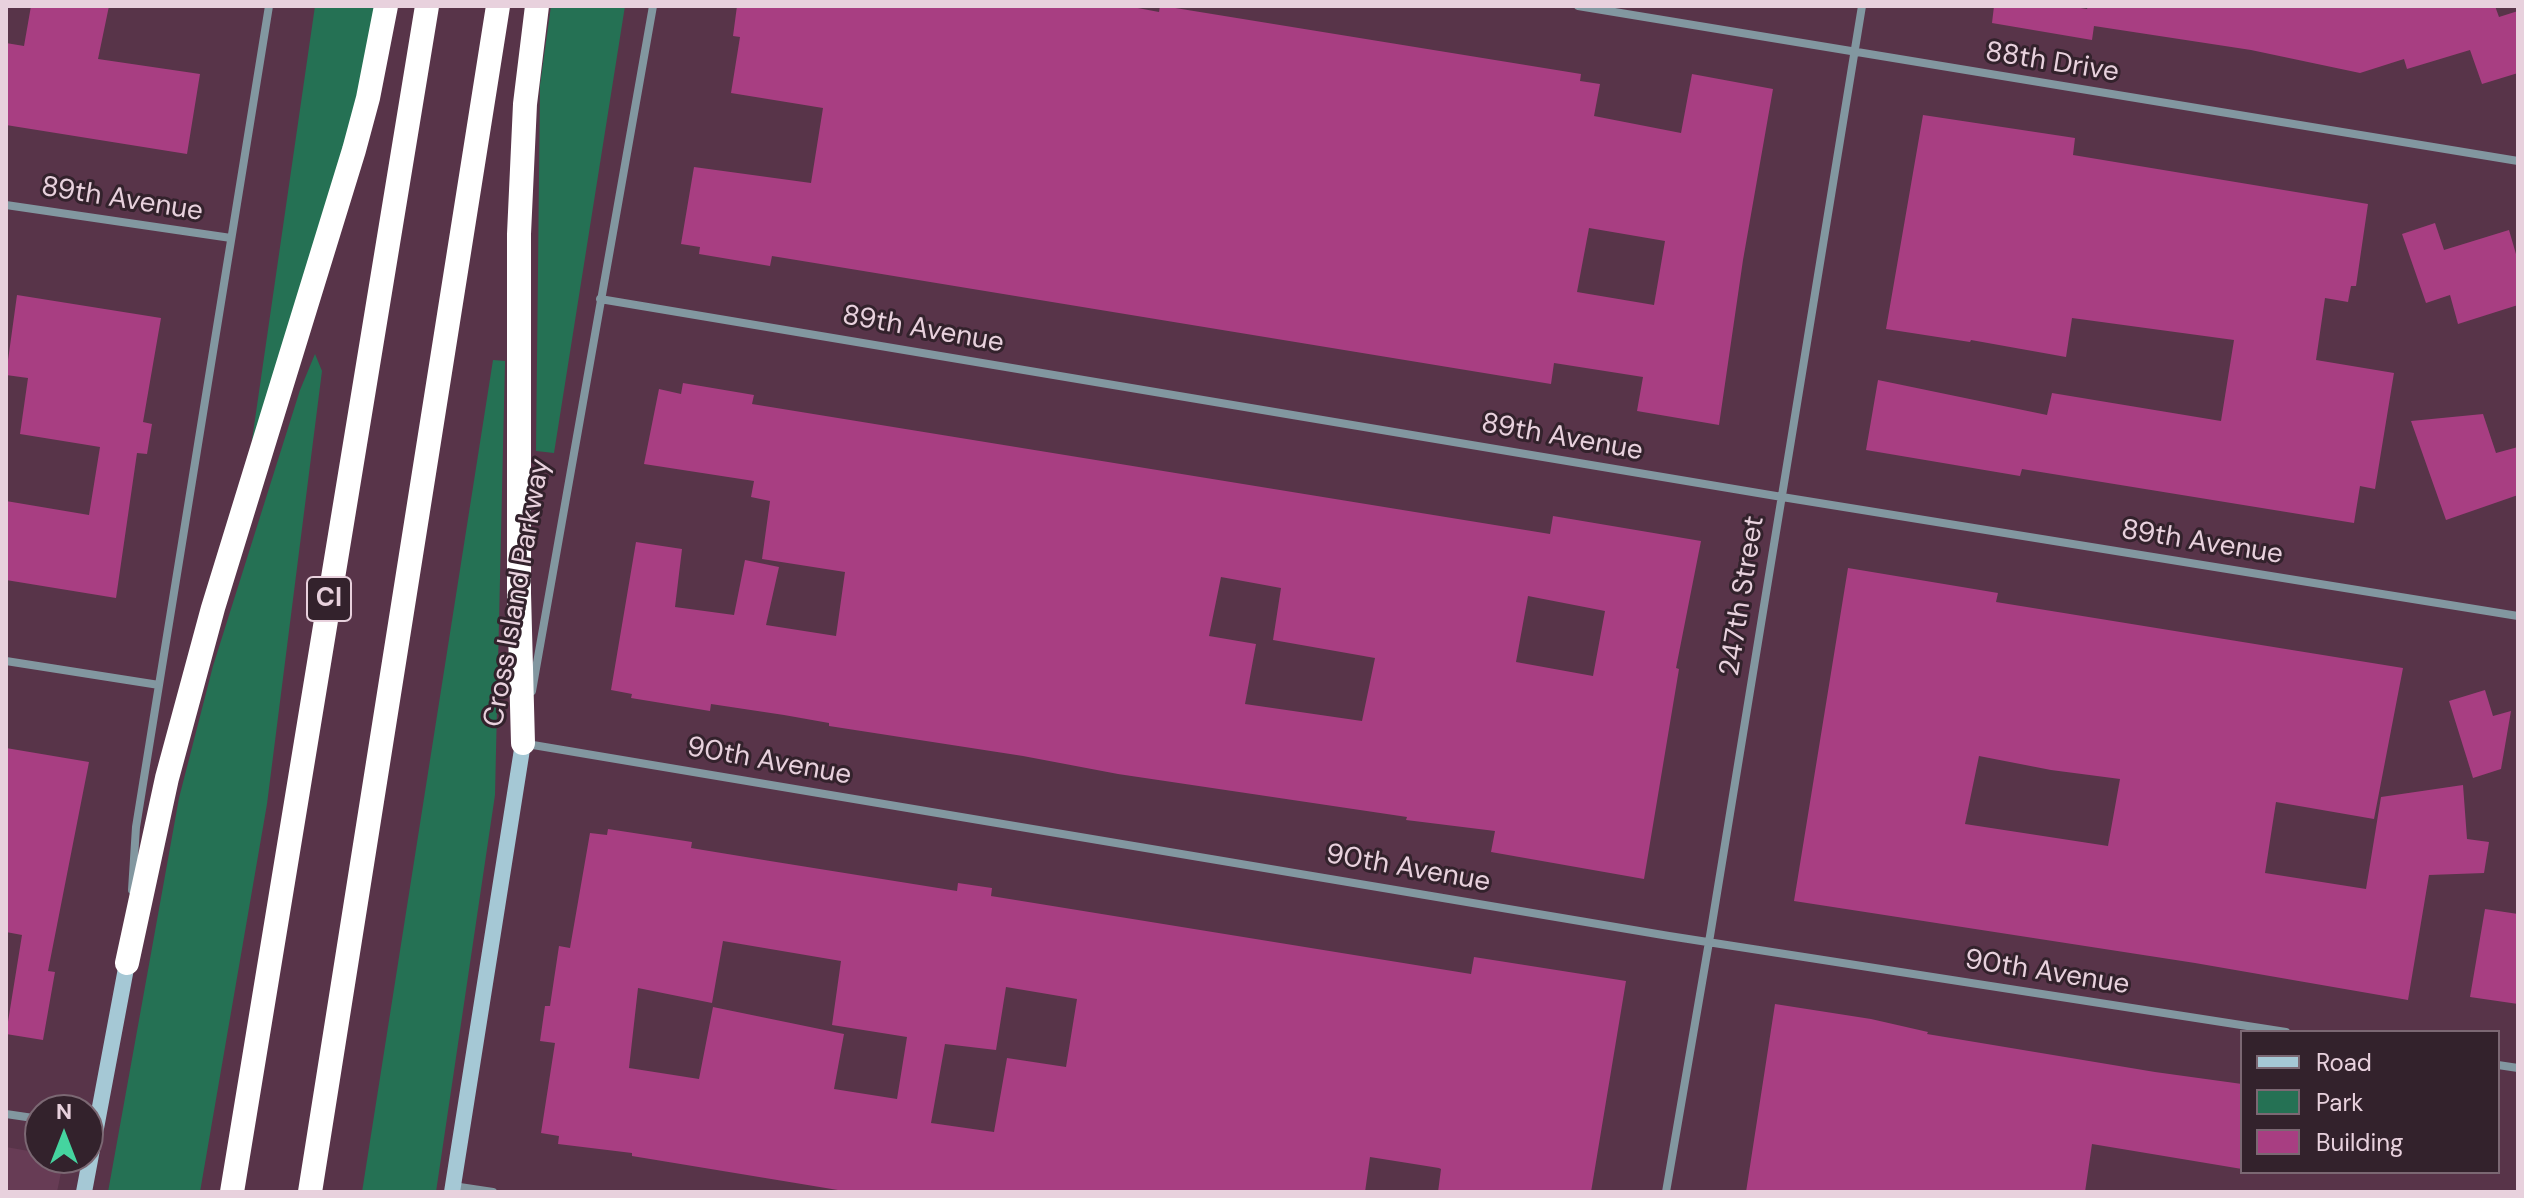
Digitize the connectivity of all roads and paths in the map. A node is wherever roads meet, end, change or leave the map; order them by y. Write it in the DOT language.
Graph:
graph roads {
  1 [pos="269,6"];
  2 [pos="386,6"];
  3 [pos="427,6"];
  4 [pos="498,6"];
  5 [pos="537,6"];
  6 [pos="653,6"];
  7 [pos="1578,6"];
  8 [pos="1862,6"];
  9 [pos="1854,53"];
  10 [pos="2518,161"];
  11 [pos="6,205"];
  12 [pos="231,238"];
  13 [pos="600,299"];
  14 [pos="1782,497"];
  15 [pos="2518,616"];
  16 [pos="6,661"];
  17 [pos="159,685"];
  18 [pos="523,743"];
  19 [pos="1709,942"];
  20 [pos="127,963"];
  21 [pos="2273,1030"];
  22 [pos="100,1094"];
  23 [pos="452,1189"];
  24 [pos="232,1192"];
  25 [pos="310,1192"];
  26 [pos="493,1192"];
  27 [pos="1666,1192"];
  1 -- 12 [label="street"];
  2 -- 20 [label="highway"];
  3 -- 24 [label="highway, CI"];
  4 -- 25 [label="highway"];
  5 -- 18 [label="highway"];
  6 -- 13 [label="street, Cross Island Parkway"];
  7 -- 9 [label="street, 88th Drive"];
  8 -- 9 [label="street, 247th Street"];
  9 -- 10 [label="street, 88th Drive"];
  9 -- 14 [label="street, 247th Street"];
  11 -- 12 [label="street, 89th Avenue"];
  12 -- 17 [label="street"];
  13 -- 14 [label="street, 89th Avenue"];
  13 -- 18 [label="street, Cross Island Parkway"];
  14 -- 15 [label="street, 89th Avenue"];
  14 -- 19 [label="street, 247th Street"];
  16 -- 17 [label="street"];
  17 -- 20 [label="street"];
  18 -- 19 [label="street, 90th Avenue"];
  18 -- 23 [label="street, Cross Island Parkway"];
  19 -- 21 [label="street, 90th Avenue"];
  19 -- 27 [label="street, 247th Street"];
  20 -- 22 [label="street"];
  23 -- 26 [label="street"];
}
